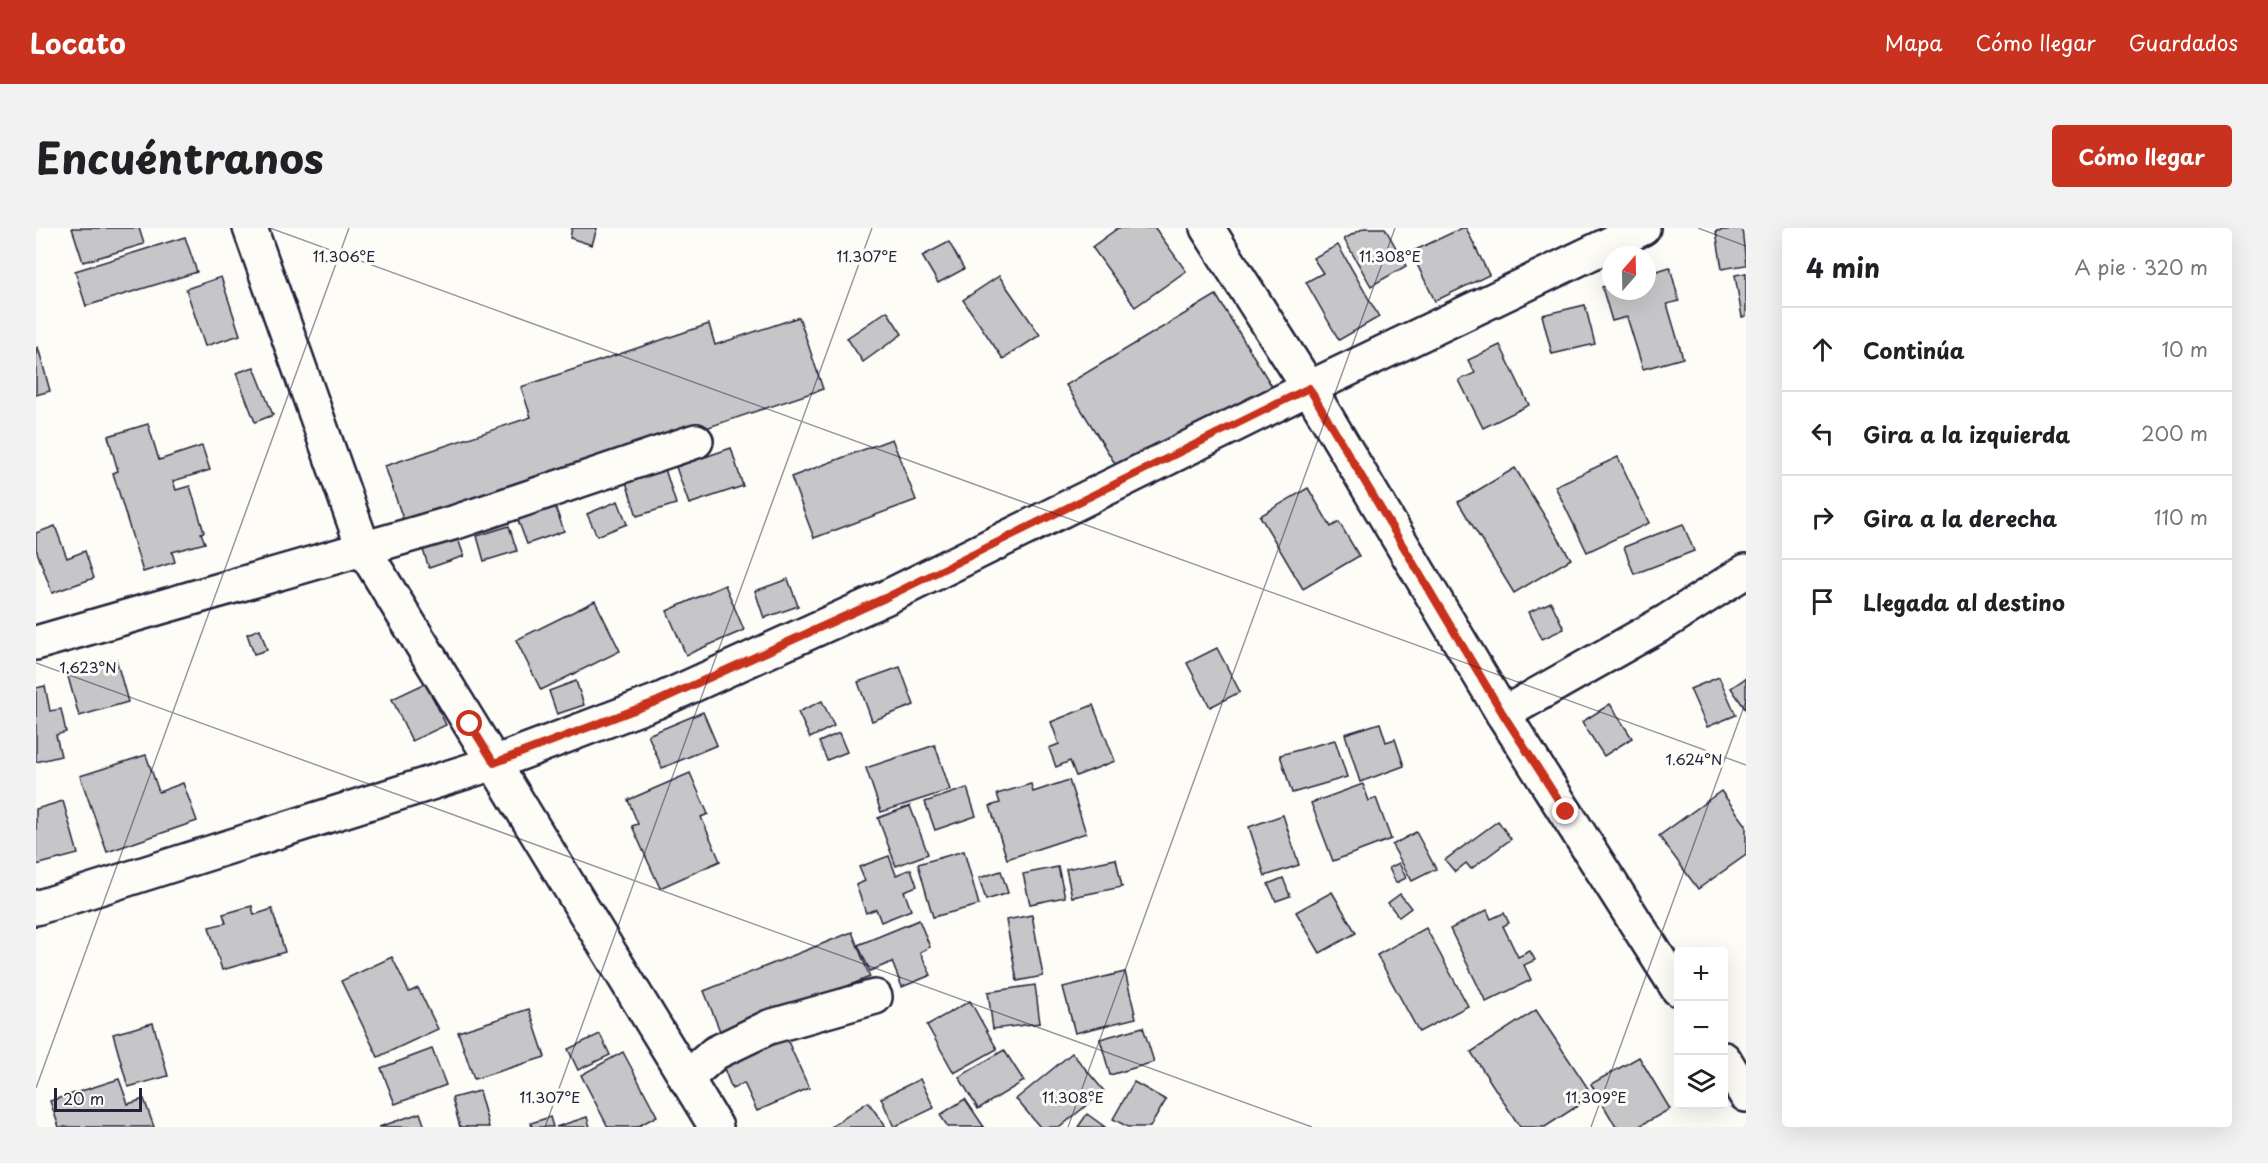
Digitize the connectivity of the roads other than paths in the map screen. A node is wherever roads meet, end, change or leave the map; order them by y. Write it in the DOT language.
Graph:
graph roads {
  1 [pos="250,228"];
  2 [pos="1207,228"];
  3 [pos="1643,228"];
  4 [pos="1309,388"];
  5 [pos="696,441"];
  6 [pos="364,550"];
  7 [pos="1746,571"];
  8 [pos="36,643"];
  9 [pos="1503,714"];
  10 [pos="494,763"];
  11 [pos="36,908"];
  12 [pos="1674,983"];
  13 [pos="875,997"];
  14 [pos="1728,1066"];
  15 [pos="686,1078"];
  16 [pos="1746,1095"];
  17 [pos="716,1127"];
  1 -- 6 [label="street"];
  2 -- 4 [label="street"];
  3 -- 4 [label="street"];
  4 -- 9 [label="street"];
  4 -- 10 [label="street"];
  5 -- 6 [label="street"];
  6 -- 8 [label="street"];
  6 -- 10 [label="street"];
  7 -- 9 [label="street"];
  9 -- 12 [label="street"];
  10 -- 11 [label="street"];
  10 -- 15 [label="street"];
  13 -- 15 [label="street"];
  14 -- 16 [label="street"];
  15 -- 17 [label="street"];
}
